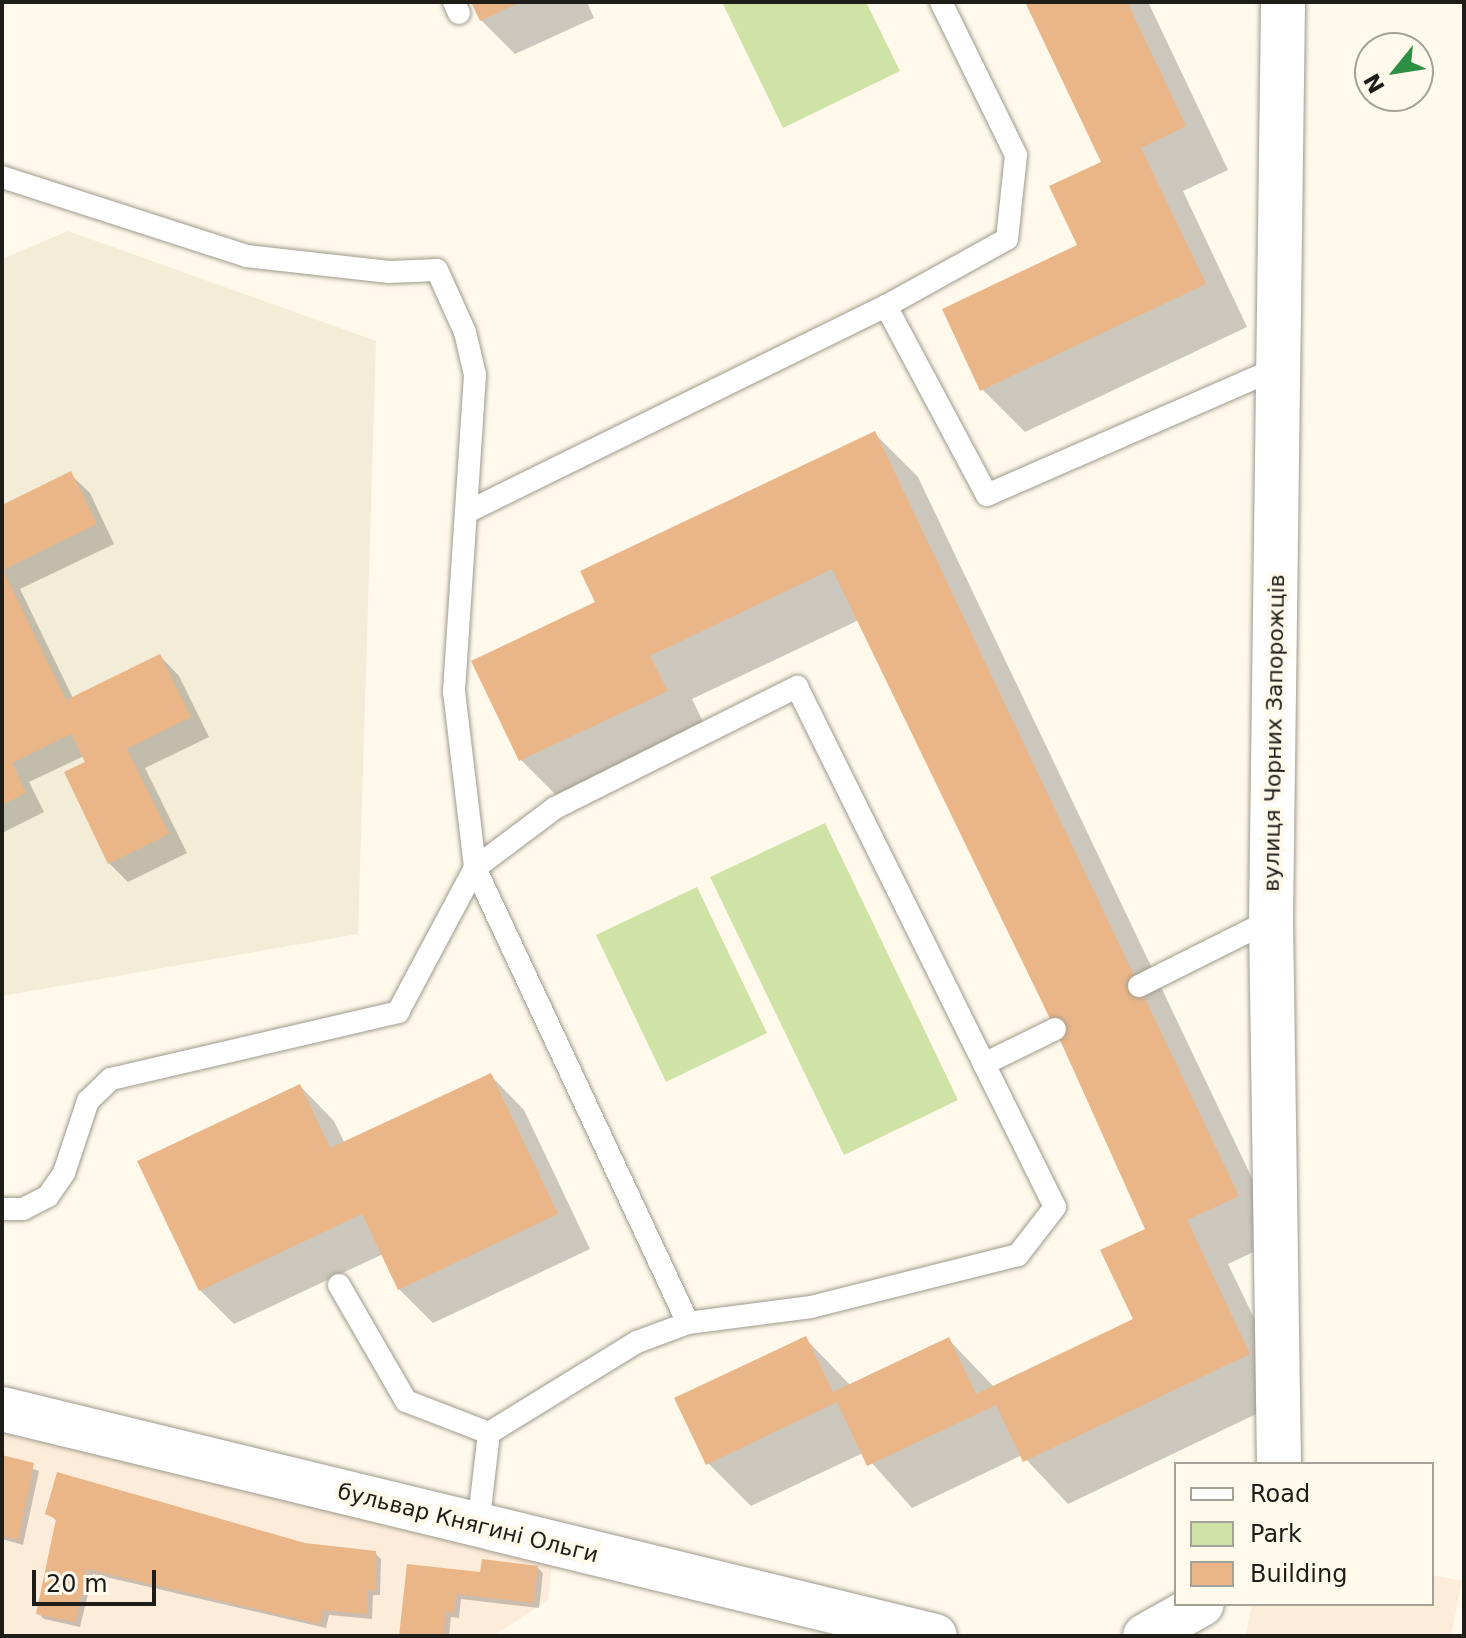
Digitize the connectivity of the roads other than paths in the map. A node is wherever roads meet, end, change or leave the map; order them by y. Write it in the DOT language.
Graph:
graph roads {
  1 [pos="941,2"];
  2 [pos="1283,2"];
  3 [pos="2,177"];
  4 [pos="886,306"];
  5 [pos="1278,368"];
  6 [pos="469,511"];
  7 [pos="475,868"];
  8 [pos="1271,920"];
  9 [pos="1139,986"];
  10 [pos="1055,1029"];
  11 [pos="984,1064"];
  12 [pos="2,1209"];
  13 [pos="339,1285"];
  14 [pos="688,1323"];
  15 [pos="2,1409"];
  16 [pos="489,1433"];
  17 [pos="1279,1462"];
  18 [pos="478,1526"];
  19 [pos="1198,1617"];
  20 [pos="935,1636"];
  21 [pos="1145,1636"];
  1 -- 4 [label="lane"];
  2 -- 5 [label="street, вулиця Чорних Запорожців"];
  3 -- 6 [label="lane"];
  4 -- 5 [label="lane"];
  4 -- 6 [label="lane"];
  5 -- 8 [label="street, вулиця Чорних Запорожців"];
  6 -- 7 [label="lane"];
  7 -- 11 [label="lane"];
  7 -- 12 [label="lane"];
  7 -- 14 [label="lane"];
  8 -- 9 [label="lane"];
  8 -- 17 [label="street, вулиця Чорних Запорожців"];
  10 -- 11 [label="lane"];
  11 -- 14 [label="lane"];
  13 -- 16 [label="lane"];
  14 -- 16 [label="lane"];
  15 -- 18 [label="street, бульвар Княгині Ольги"];
  16 -- 18 [label="lane"];
  18 -- 20 [label="street, бульвар Княгині Ольги"];
  19 -- 21 [label="street"];
}
